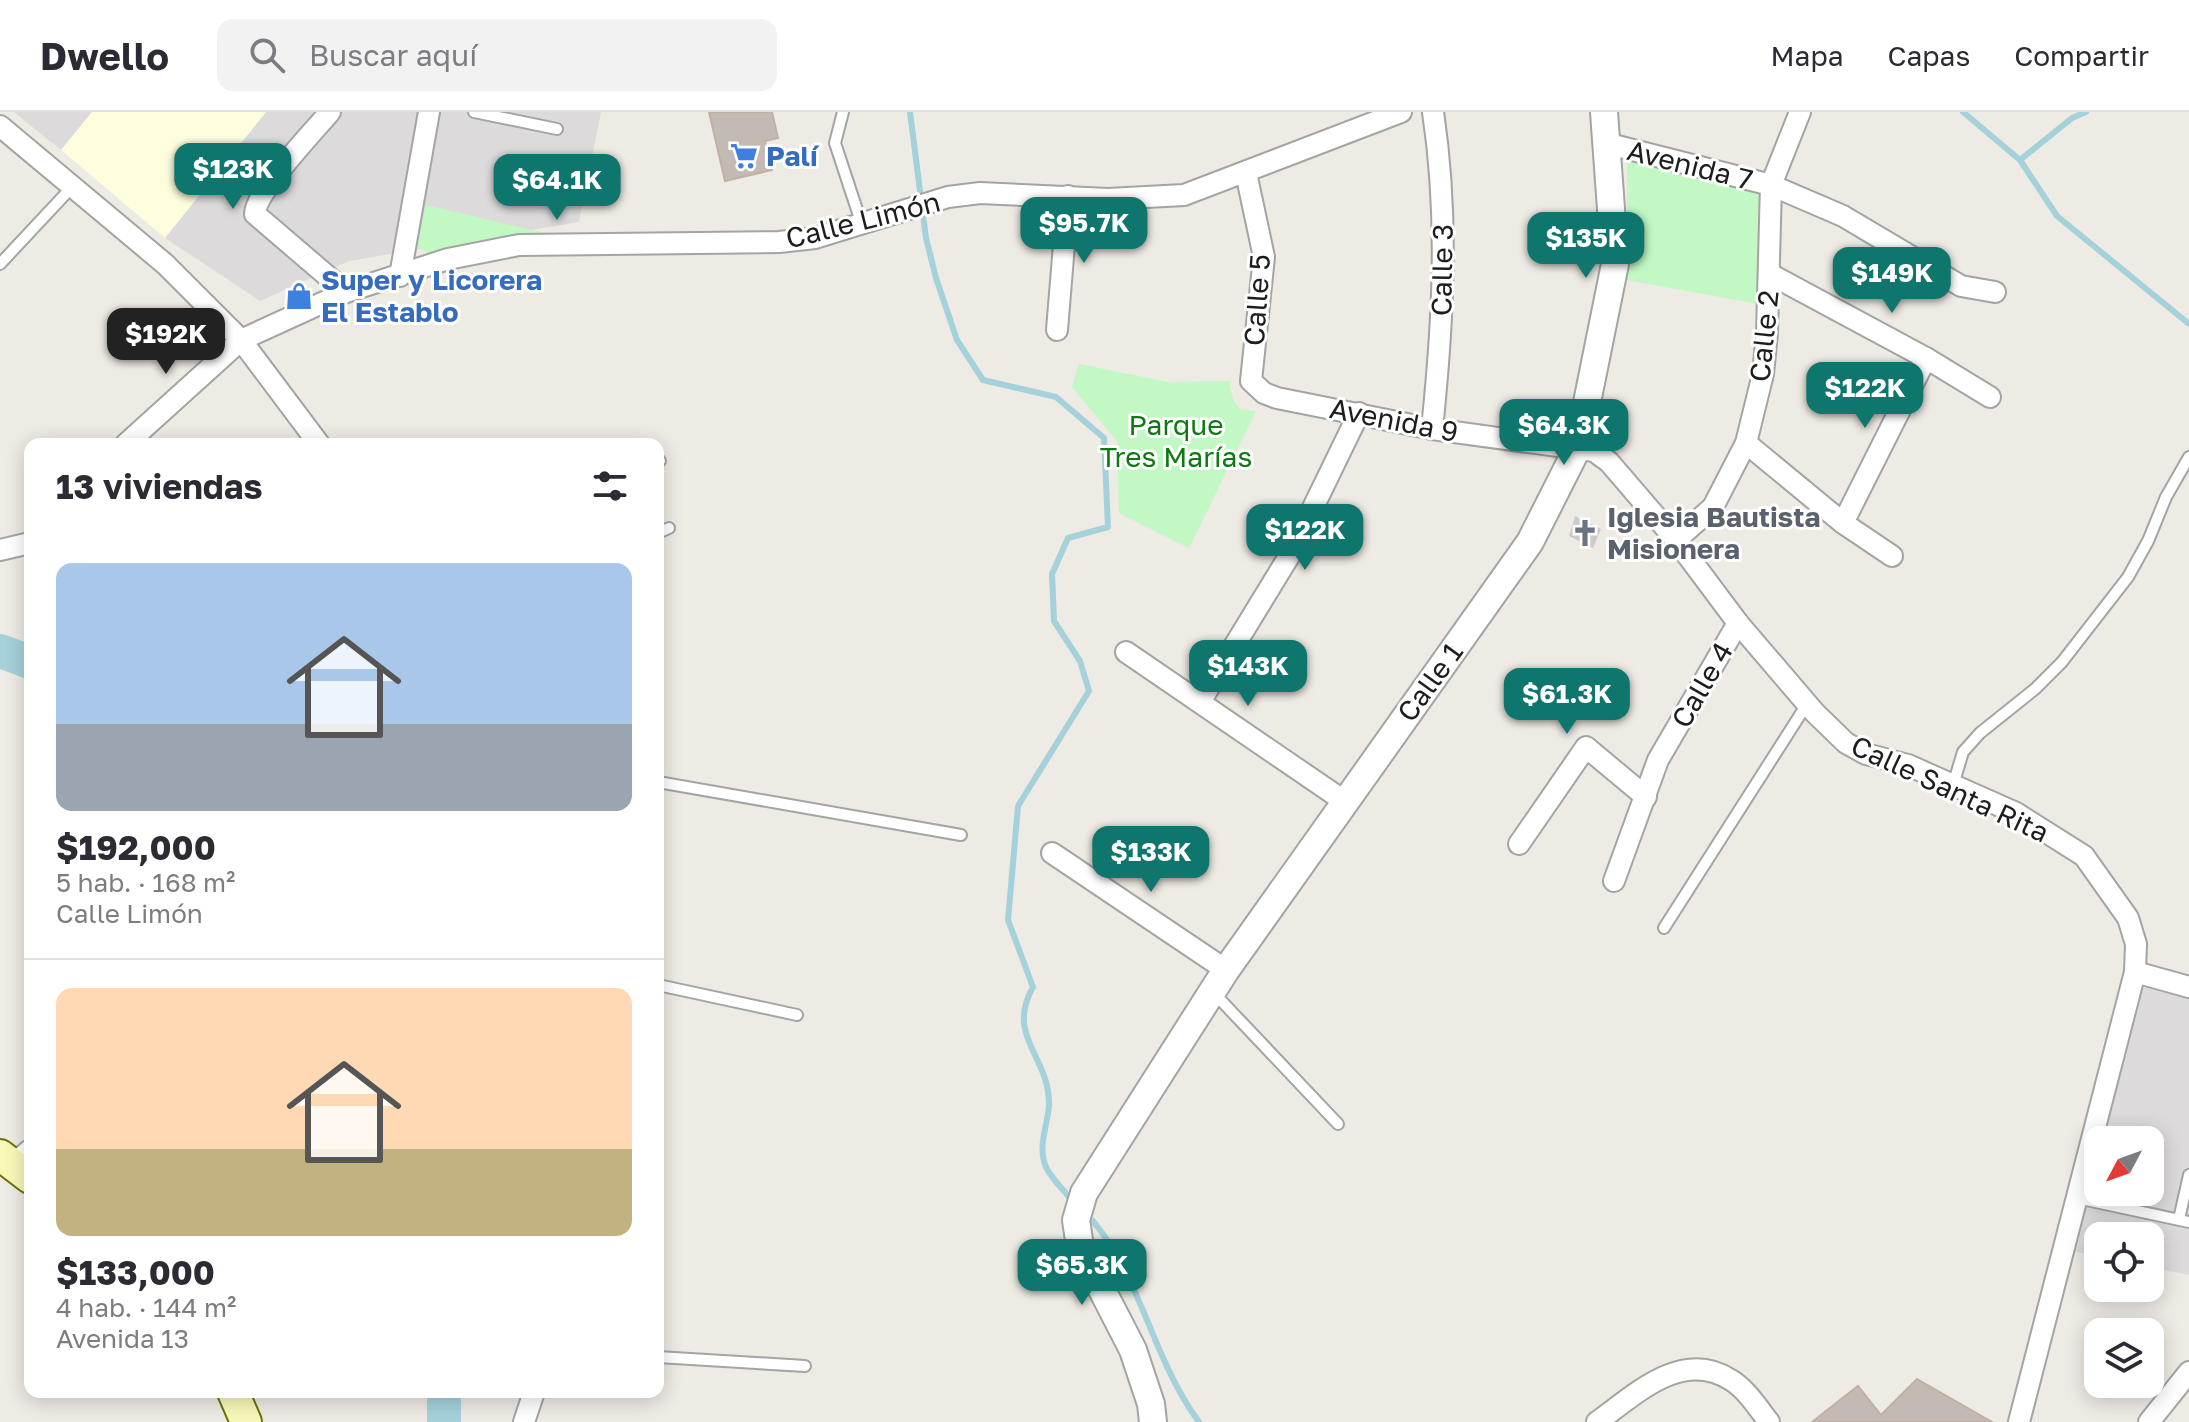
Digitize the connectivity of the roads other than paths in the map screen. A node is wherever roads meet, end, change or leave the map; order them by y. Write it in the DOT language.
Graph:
graph roads {
  1 [pos="330,112"];
  2 [pos="429,112"];
  3 [pos="474,112"];
  4 [pos="843,112"];
  5 [pos="1401,112"];
  6 [pos="1433,112"];
  7 [pos="1604,112"];
  8 [pos="1800,112"];
  9 [pos="0,126"];
  10 [pos="557,129"];
  11 [pos="1609,144"];
  12 [pos="1246,173"];
  13 [pos="1771,185"];
  14 [pos="72,187"];
  15 [pos="1068,196"];
  16 [pos="862,226"];
  17 [pos="0,264"];
  18 [pos="1770,274"];
  19 [pos="400,276"];
  20 [pos="346,292"];
  21 [pos="1995,292"];
  22 [pos="1057,330"];
  23 [pos="241,340"];
  24 [pos="1926,358"];
  25 [pos="1251,381"];
  26 [pos="1990,397"];
  27 [pos="1359,413"];
  28 [pos="1432,429"];
  29 [pos="133,438"];
  30 [pos="314,438"];
  31 [pos="1746,443"];
  32 [pos="1578,447"];
  33 [pos="2189,457"];
  34 [pos="1843,523"];
  35 [pos="1676,540"];
  36 [pos="24,544"];
  37 [pos="0,550"];
  38 [pos="1892,556"];
  39 [pos="1738,623"];
  40 [pos="1126,652"];
  41 [pos="1200,702"];
  42 [pos="1807,704"];
  43 [pos="664,783"];
  44 [pos="1953,785"];
  45 [pos="1646,797"];
  46 [pos="1344,801"];
  47 [pos="961,835"];
  48 [pos="1519,844"];
  49 [pos="1052,853"];
  50 [pos="1614,881"];
  51 [pos="1664,928"];
  52 [pos="2135,972"];
  53 [pos="1219,980"];
  54 [pos="664,986"];
  55 [pos="2189,987"];
  56 [pos="797,1015"];
  57 [pos="1338,1124"];
  58 [pos="2189,1175"];
  59 [pos="2077,1198"];
  60 [pos="2184,1220"];
  61 [pos="664,1357"];
  62 [pos="805,1366"];
  63 [pos="2189,1372"];
  64 [pos="236,1398"];
  65 [pos="532,1398"];
  66 [pos="246,1422"];
  67 [pos="524,1422"];
  68 [pos="1153,1422"];
  69 [pos="1597,1422"];
  70 [pos="1769,1422"];
  71 [pos="2019,1422"];
  72 [pos="2149,1422"];
  1 -- 20 [label="street"];
  2 -- 19 [label="street"];
  3 -- 10 [label="lane"];
  4 -- 16 [label="lane"];
  5 -- 12 [label="street, Calle Limón"];
  6 -- 28 [label="street, Calle 3"];
  7 -- 11 [label="street, Calle 1"];
  8 -- 13 [label="street, Calle 2"];
  9 -- 14 [label="street"];
  11 -- 13 [label="street, Avenida 7"];
  11 -- 32 [label="street, Calle 1"];
  12 -- 15 [label="street, Calle Limón"];
  12 -- 25 [label="street, Calle 5"];
  13 -- 18 [label="street, Calle 2"];
  13 -- 21 [label="street, Avenida 7"];
  14 -- 17 [label="lane"];
  14 -- 23 [label="street"];
  15 -- 16 [label="street, Calle Limón"];
  15 -- 22 [label="street"];
  16 -- 19 [label="street, Calle Limón"];
  18 -- 24 [label="street"];
  18 -- 31 [label="street, Calle 2"];
  19 -- 20 [label="street, Calle Limón"];
  20 -- 23 [label="street, Calle Limón"];
  23 -- 29 [label="street, Calle Limón"];
  23 -- 30 [label="street"];
  24 -- 26 [label="street"];
  24 -- 34 [label="street"];
  25 -- 27 [label="street, Avenida 9"];
  27 -- 28 [label="street, Avenida 9"];
  27 -- 41 [label="street"];
  28 -- 32 [label="street, Avenida 9"];
  31 -- 34 [label="street"];
  31 -- 35 [label="street, Calle 2"];
  32 -- 35 [label="street, Avenida 9"];
  32 -- 46 [label="street, Calle 1"];
  33 -- 44 [label="lane"];
  34 -- 38 [label="street"];
  35 -- 39 [label="street, Avenida 9"];
  36 -- 37 [label="street"];
  39 -- 42 [label="street, Avenida 9"];
  39 -- 45 [label="street, Calle 4"];
  40 -- 41 [label="street"];
  41 -- 46 [label="street"];
  42 -- 44 [label="street, Calle Santa Rita"];
  42 -- 51 [label="lane"];
  43 -- 47 [label="lane"];
  44 -- 52 [label="street, Calle Santa Rita"];
  45 -- 48 [label="street"];
  45 -- 50 [label="street, Calle 4"];
  46 -- 53 [label="street, Calle 1"];
  49 -- 53 [label="street"];
  52 -- 55 [label="street"];
  52 -- 59 [label="street, Calle Santa Rita"];
  53 -- 57 [label="lane"];
  53 -- 68 [label="street, Calle 1"];
  54 -- 56 [label="lane"];
  58 -- 60 [label="lane"];
  59 -- 60 [label="lane"];
  59 -- 71 [label="street, Calle Santa Rita"];
  61 -- 62 [label="lane"];
  63 -- 72 [label="street"];
  64 -- 66 [label="main road"];
  65 -- 67 [label="street"];
  69 -- 70 [label="street"];
}
